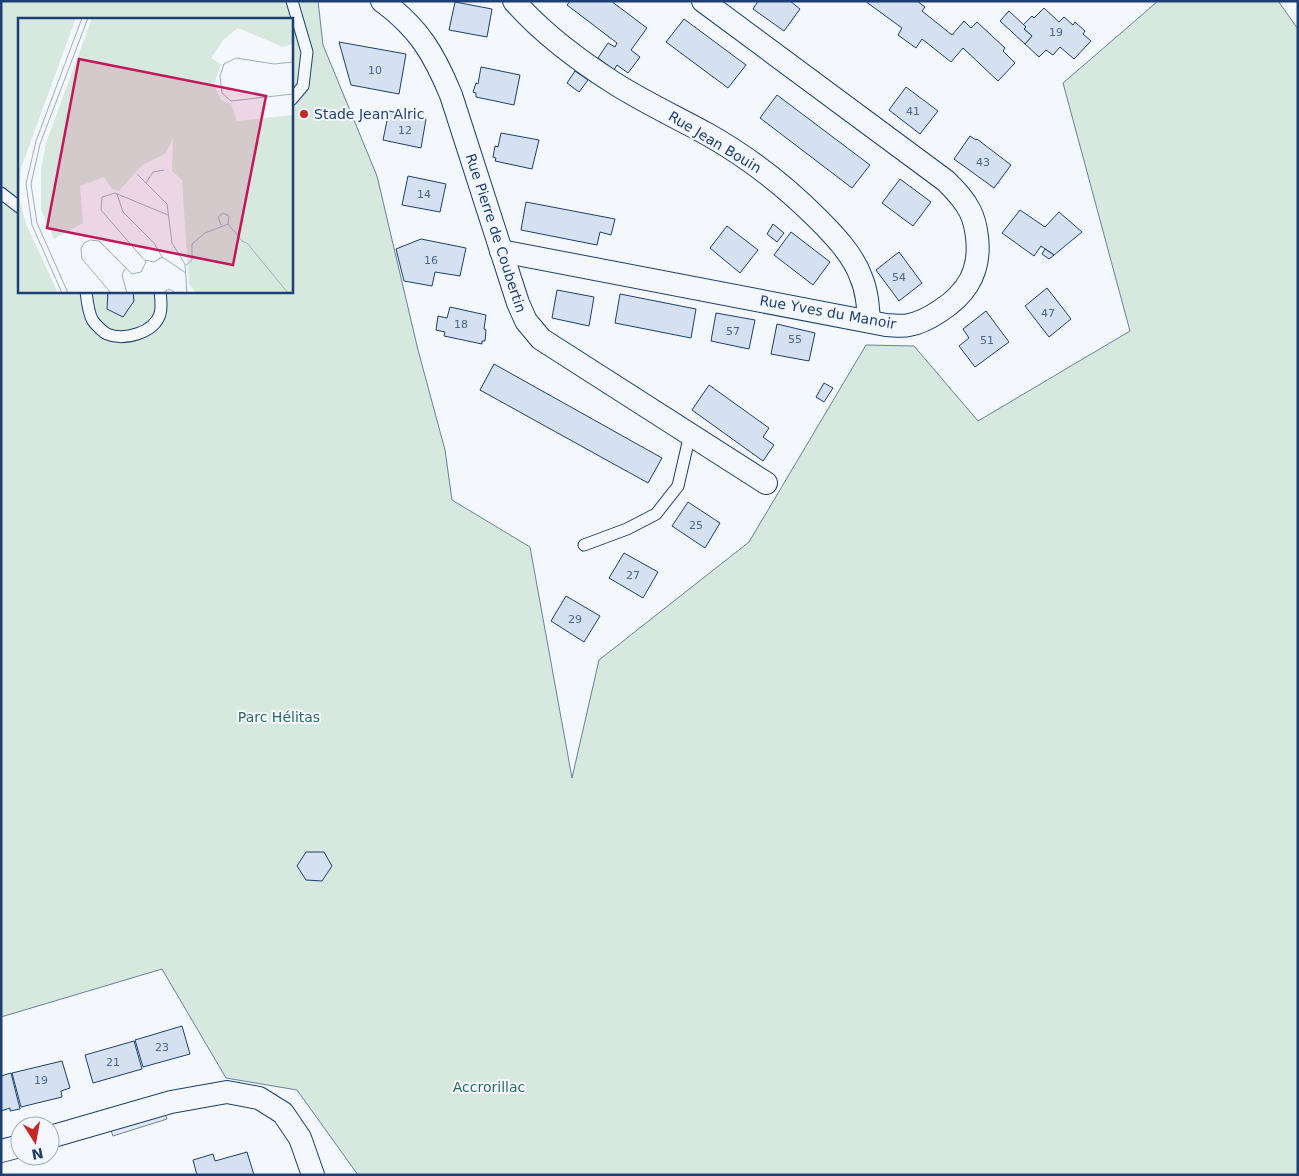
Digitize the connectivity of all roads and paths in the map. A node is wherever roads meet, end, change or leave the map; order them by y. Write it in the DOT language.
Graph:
graph roads {
  1 [pos="292,1"];
  2 [pos="382,1"];
  3 [pos="514,1"];
  4 [pos="703,1"];
  5 [pos="292,99"];
  6 [pos="1,193"];
  7 [pos="18,206"];
  8 [pos="501,251"];
  9 [pos="86,292"];
  10 [pos="160,292"];
  11 [pos="869,322"];
  12 [pos="690,434"];
  13 [pos="766,483"];
  14 [pos="584,545"];
  15 [pos="60,1134"];
  16 [pos="313,1175"];
  1 -- 5 [label="lane"];
  2 -- 8 [label="street, Rue Pierre de Coubertin"];
  3 -- 11 [label="street, Rue Jean Bouin"];
  4 -- 11 [label="street, Rue Yves du Manoir"];
  6 -- 7 [label="lane"];
  8 -- 11 [label="street, Rue Yves du Manoir"];
  8 -- 12 [label="street, Rue Pierre de Coubertin"];
  9 -- 10 [label="lane"];
  12 -- 13 [label="street, Rue Pierre de Coubertin"];
  12 -- 14 [label="lane"];
  15 -- 16 [label="street"];
}
